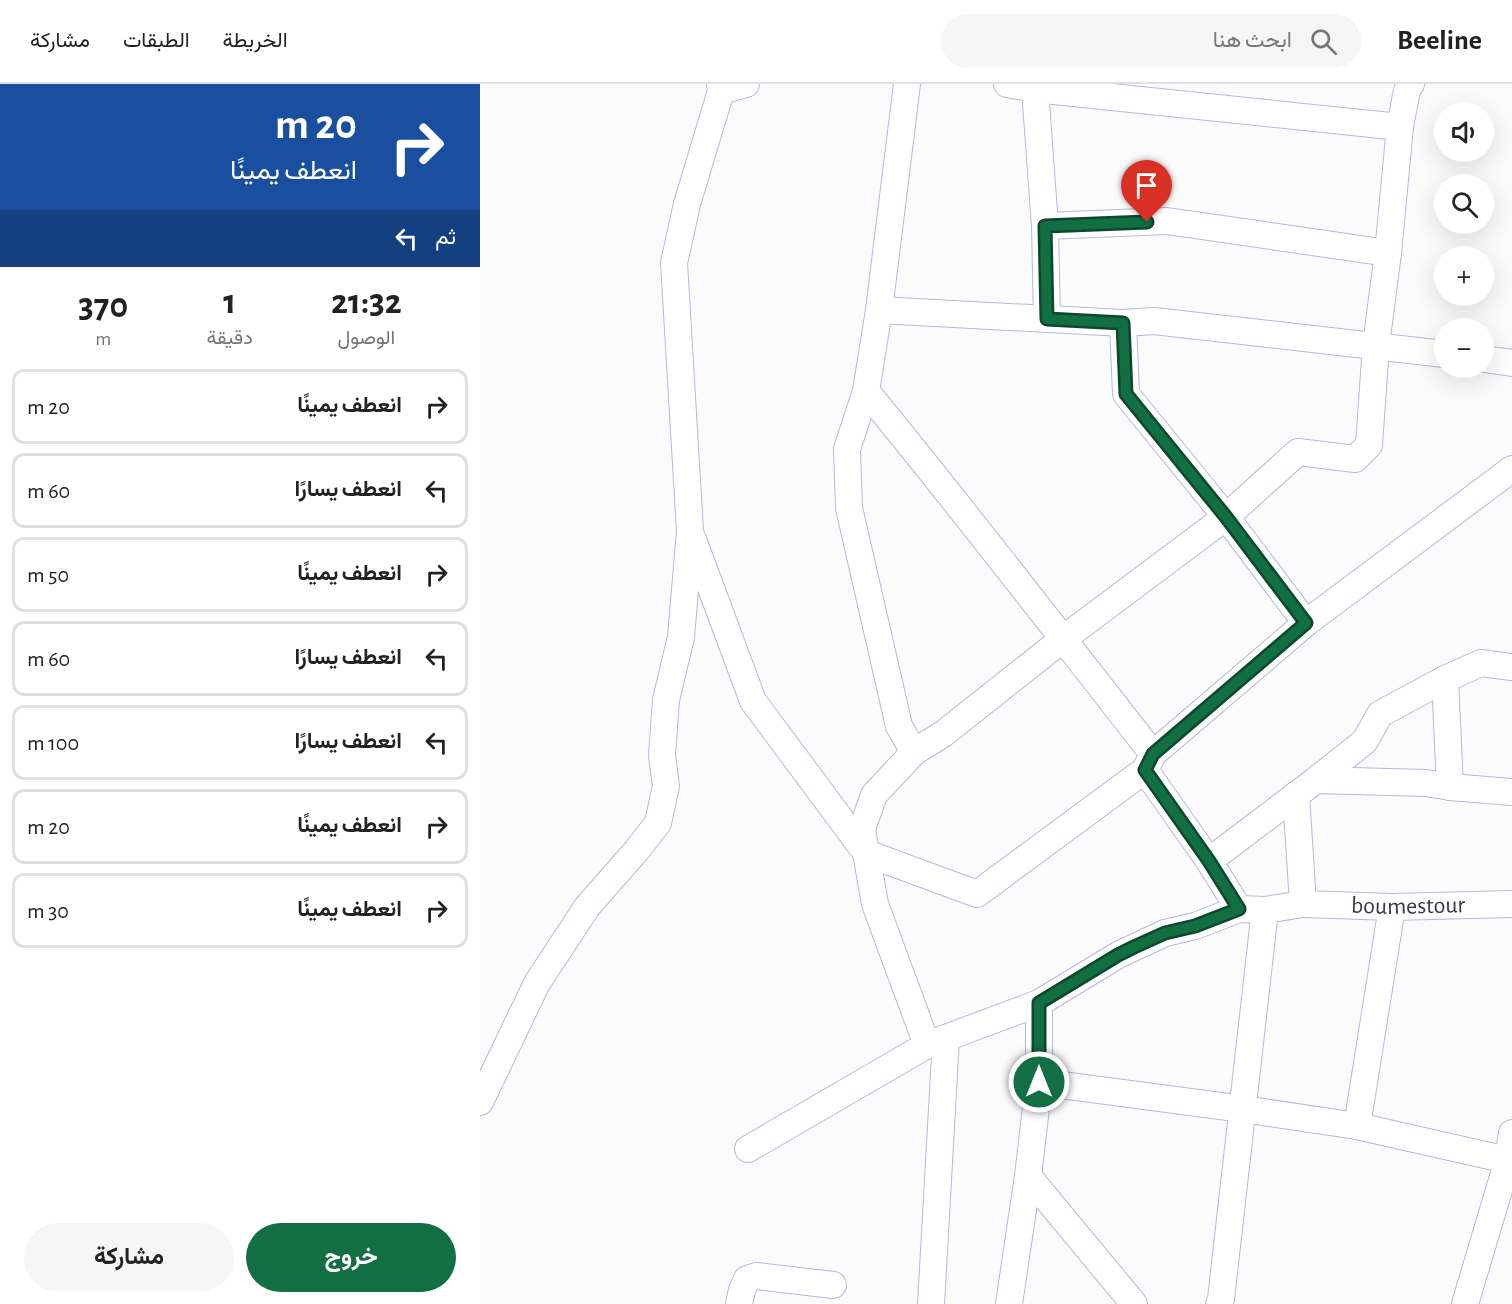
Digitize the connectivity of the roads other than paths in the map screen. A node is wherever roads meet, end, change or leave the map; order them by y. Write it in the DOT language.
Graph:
graph roads {
  1 [pos="746,84"];
  2 [pos="907,84"];
  3 [pos="1007,84"];
  4 [pos="1411,84"];
  5 [pos="720,87"];
  6 [pos="1035,89"];
  7 [pos="1400,127"];
  8 [pos="1045,226"];
  9 [pos="1388,253"];
  10 [pos="879,309"];
  11 [pos="1047,319"];
  12 [pos="1123,323"];
  13 [pos="1376,345"];
  14 [pos="1434,353"];
  15 [pos="1494,360"];
  16 [pos="1512,363"];
  17 [pos="866,391"];
  18 [pos="1512,469"];
  19 [pos="1226,517"];
  20 [pos="690,531"];
  21 [pos="1306,623"];
  22 [pos="1063,639"];
  23 [pos="1512,667"];
  24 [pos="1445,679"];
  25 [pos="914,752"];
  26 [pos="1149,762"];
  27 [pos="1316,780"];
  28 [pos="1450,787"];
  29 [pos="1512,792"];
  30 [pos="1296,795"];
  31 [pos="866,853"];
  32 [pos="1209,861"];
  33 [pos="1303,904"];
  34 [pos="1512,904"];
  35 [pos="1392,907"];
  36 [pos="1239,909"];
  37 [pos="1264,910"];
  38 [pos="1039,1003"];
  39 [pos="936,1041"];
  40 [pos="1039,1082"];
  41 [pos="480,1101"];
  42 [pos="1243,1109"];
  43 [pos="1357,1126"];
  44 [pos="1512,1133"];
  45 [pos="748,1149"];
  46 [pos="1510,1161"];
  47 [pos="1028,1176"];
  48 [pos="833,1285"];
  49 [pos="739,1304"];
  50 [pos="931,1304"];
  51 [pos="1009,1304"];
  52 [pos="1134,1304"];
  53 [pos="1219,1304"];
  54 [pos="1465,1304"];
  1 -- 5 [label="street"];
  2 -- 10 [label="street"];
  3 -- 6 [label="street"];
  4 -- 7 [label="street"];
  5 -- 20 [label="street"];
  6 -- 7 [label="street"];
  6 -- 8 [label="street"];
  7 -- 9 [label="street"];
  8 -- 9 [label="street"];
  8 -- 11 [label="street"];
  9 -- 13 [label="street"];
  10 -- 11 [label="street"];
  10 -- 17 [label="street"];
  11 -- 12 [label="street"];
  12 -- 13 [label="street"];
  12 -- 19 [label="street"];
  13 -- 14 [label="street"];
  13 -- 19 [label="street"];
  15 -- 16 [label="street"];
  17 -- 22 [label="street"];
  17 -- 25 [label="street"];
  18 -- 21 [label="street"];
  19 -- 21 [label="street"];
  19 -- 22 [label="street"];
  20 -- 31 [label="street"];
  20 -- 41 [label="street"];
  21 -- 26 [label="street"];
  22 -- 25 [label="street"];
  22 -- 26 [label="street"];
  23 -- 24 [label="street"];
  24 -- 27 [label="street"];
  24 -- 28 [label="street"];
  25 -- 31 [label="street"];
  26 -- 31 [label="street"];
  26 -- 32 [label="street"];
  27 -- 28 [label="street"];
  27 -- 30 [label="street"];
  28 -- 29 [label="street"];
  30 -- 32 [label="street"];
  30 -- 33 [label="street"];
  31 -- 39 [label="street"];
  32 -- 36 [label="street"];
  33 -- 35 [label="street, boumestour"];
  33 -- 37 [label="street, boumestour"];
  34 -- 35 [label="street, boumestour"];
  35 -- 43 [label="street"];
  36 -- 37 [label="street, boumestour"];
  36 -- 38 [label="street"];
  37 -- 42 [label="street"];
  38 -- 39 [label="street"];
  38 -- 40 [label="street"];
  39 -- 45 [label="street"];
  39 -- 50 [label="street"];
  40 -- 42 [label="street"];
  40 -- 47 [label="street"];
  42 -- 43 [label="street"];
  42 -- 53 [label="street"];
  43 -- 46 [label="street"];
  44 -- 46 [label="street"];
  46 -- 54 [label="street"];
  47 -- 51 [label="street"];
  47 -- 52 [label="street"];
  48 -- 49 [label="street"];
}
